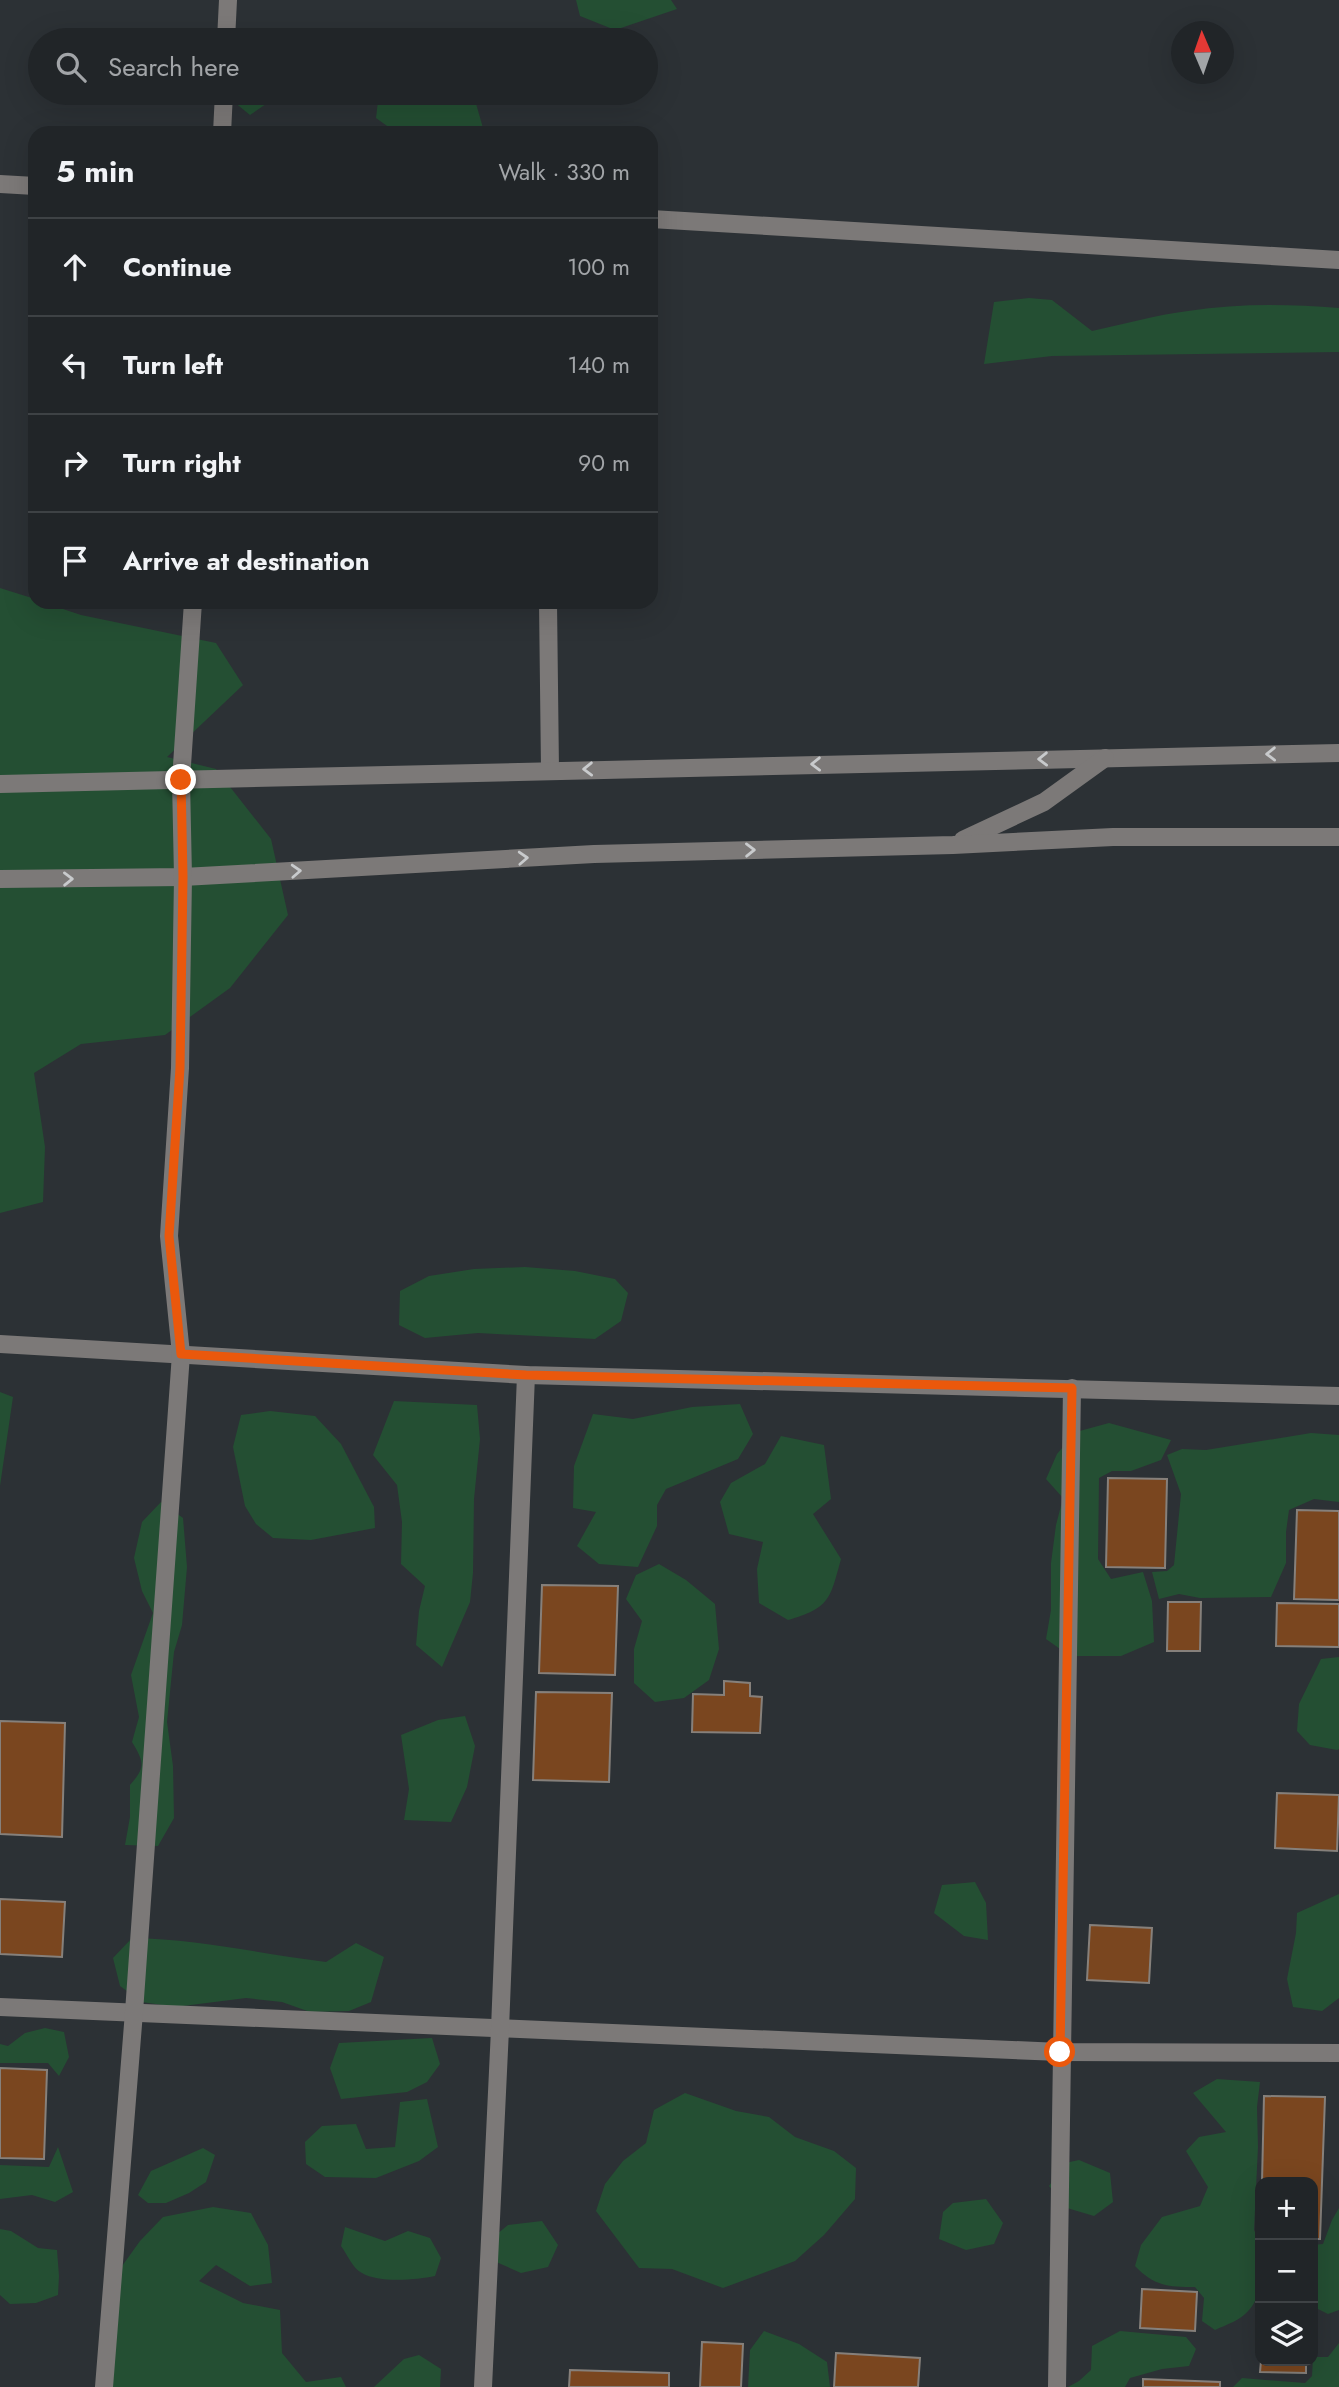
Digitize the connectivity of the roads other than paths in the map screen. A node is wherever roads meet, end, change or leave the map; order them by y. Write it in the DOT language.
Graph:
graph roads {
  1 [pos="228,0"];
  2 [pos="227,28"];
  3 [pos="223,105"];
  4 [pos="222,126"];
  5 [pos="0,184"];
  6 [pos="28,186"];
  7 [pos="658,219"];
  8 [pos="1339,260"];
  9 [pos="193,609"];
  10 [pos="548,609"];
  11 [pos="1339,753"];
  12 [pos="1105,758"];
  13 [pos="550,770"];
  14 [pos="181,780"];
  15 [pos="0,784"];
  16 [pos="1339,837"];
  17 [pos="953,845"];
  18 [pos="183,877"];
  19 [pos="0,879"];
  20 [pos="0,1344"];
  21 [pos="181,1354"];
  22 [pos="526,1375"];
  23 [pos="1072,1388"];
  24 [pos="1339,1396"];
  25 [pos="0,2007"];
  26 [pos="134,2012"];
  27 [pos="500,2029"];
  28 [pos="1060,2052"];
  29 [pos="1339,2053"];
  30 [pos="104,2387"];
  31 [pos="483,2387"];
  32 [pos="1057,2387"];
  1 -- 2 [label="street"];
  3 -- 4 [label="street"];
  5 -- 6 [label="street"];
  7 -- 8 [label="street"];
  9 -- 14 [label="street"];
  10 -- 13 [label="street"];
  11 -- 12 [label="street, one-way"];
  12 -- 13 [label="street, one-way"];
  12 -- 17 [label="street"];
  13 -- 14 [label="street"];
  14 -- 15 [label="street"];
  14 -- 18 [label="street"];
  16 -- 17 [label="street"];
  18 -- 17 [label="street, one-way"];
  19 -- 18 [label="street, one-way"];
  18 -- 21 [label="street"];
  20 -- 21 [label="street"];
  21 -- 22 [label="street"];
  21 -- 26 [label="street"];
  22 -- 23 [label="street"];
  22 -- 27 [label="street"];
  23 -- 24 [label="street"];
  23 -- 28 [label="street"];
  25 -- 26 [label="street"];
  26 -- 27 [label="street"];
  26 -- 30 [label="street"];
  27 -- 28 [label="street"];
  27 -- 31 [label="street"];
  28 -- 29 [label="street"];
  28 -- 32 [label="street"];
}
